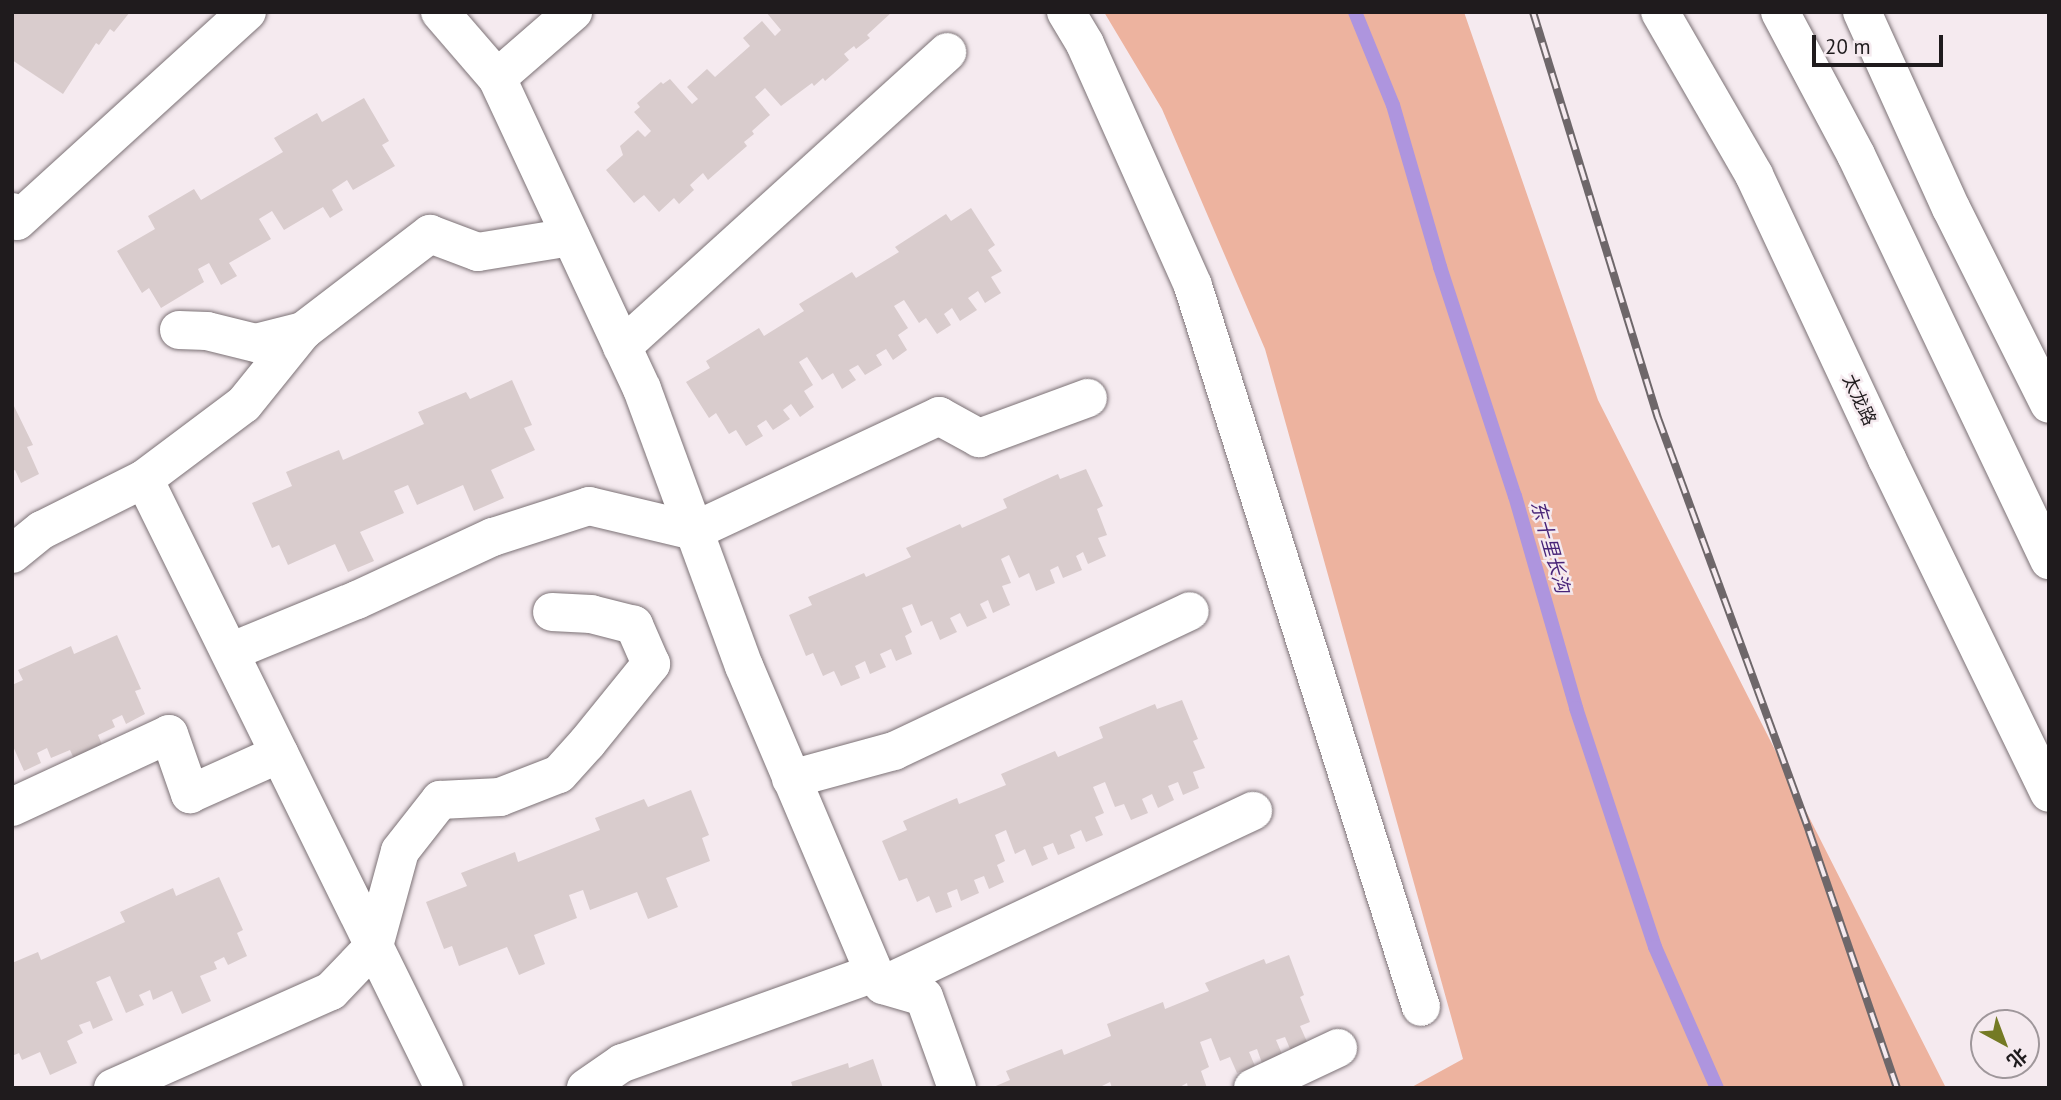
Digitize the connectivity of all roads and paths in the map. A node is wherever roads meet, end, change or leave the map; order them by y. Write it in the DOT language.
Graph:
graph roads {
  1 [pos="247,12"];
  2 [pos="440,12"];
  3 [pos="573,12"];
  4 [pos="1066,12"];
  5 [pos="1660,12"];
  6 [pos="1780,12"];
  7 [pos="1862,12"];
  8 [pos="947,52"];
  9 [pos="496,78"];
  10 [pos="12,212"];
  11 [pos="571,237"];
  12 [pos="179,330"];
  13 [pos="303,331"];
  14 [pos="622,347"];
  15 [pos="1088,398"];
  16 [pos="2049,404"];
  17 [pos="144,479"];
  18 [pos="694,531"];
  19 [pos="12,554"];
  20 [pos="2049,560"];
  21 [pos="1190,611"];
  22 [pos="552,612"];
  23 [pos="229,652"];
  24 [pos="279,754"];
  25 [pos="792,779"];
  26 [pos="2049,793"];
  27 [pos="12,807"];
  28 [pos="1252,811"];
  29 [pos="374,946"];
  30 [pos="1421,1007"];
  31 [pos="1338,1048"];
  32 [pos="113,1088"];
  33 [pos="444,1088"];
  34 [pos="586,1088"];
  35 [pos="957,1088"];
  36 [pos="1253,1088"];
  1 -- 10 [label="street"];
  2 -- 9 [label="street"];
  3 -- 9 [label="street"];
  4 -- 30 [label="street"];
  5 -- 26 [label="street, 太龙路"];
  6 -- 20 [label="street"];
  7 -- 16 [label="street"];
  8 -- 14 [label="street"];
  9 -- 11 [label="street"];
  11 -- 13 [label="street"];
  11 -- 14 [label="street"];
  12 -- 13 [label="street"];
  13 -- 17 [label="street"];
  14 -- 18 [label="street"];
  15 -- 18 [label="street"];
  17 -- 19 [label="street"];
  17 -- 23 [label="street"];
  18 -- 23 [label="street"];
  18 -- 25 [label="street"];
  21 -- 25 [label="street"];
  22 -- 29 [label="street"];
  23 -- 24 [label="street"];
  24 -- 27 [label="street"];
  24 -- 29 [label="street"];
  25 -- 34 [label="street"];
  28 -- 35 [label="street"];
  29 -- 32 [label="street"];
  29 -- 33 [label="street"];
  31 -- 36 [label="street"];
}
